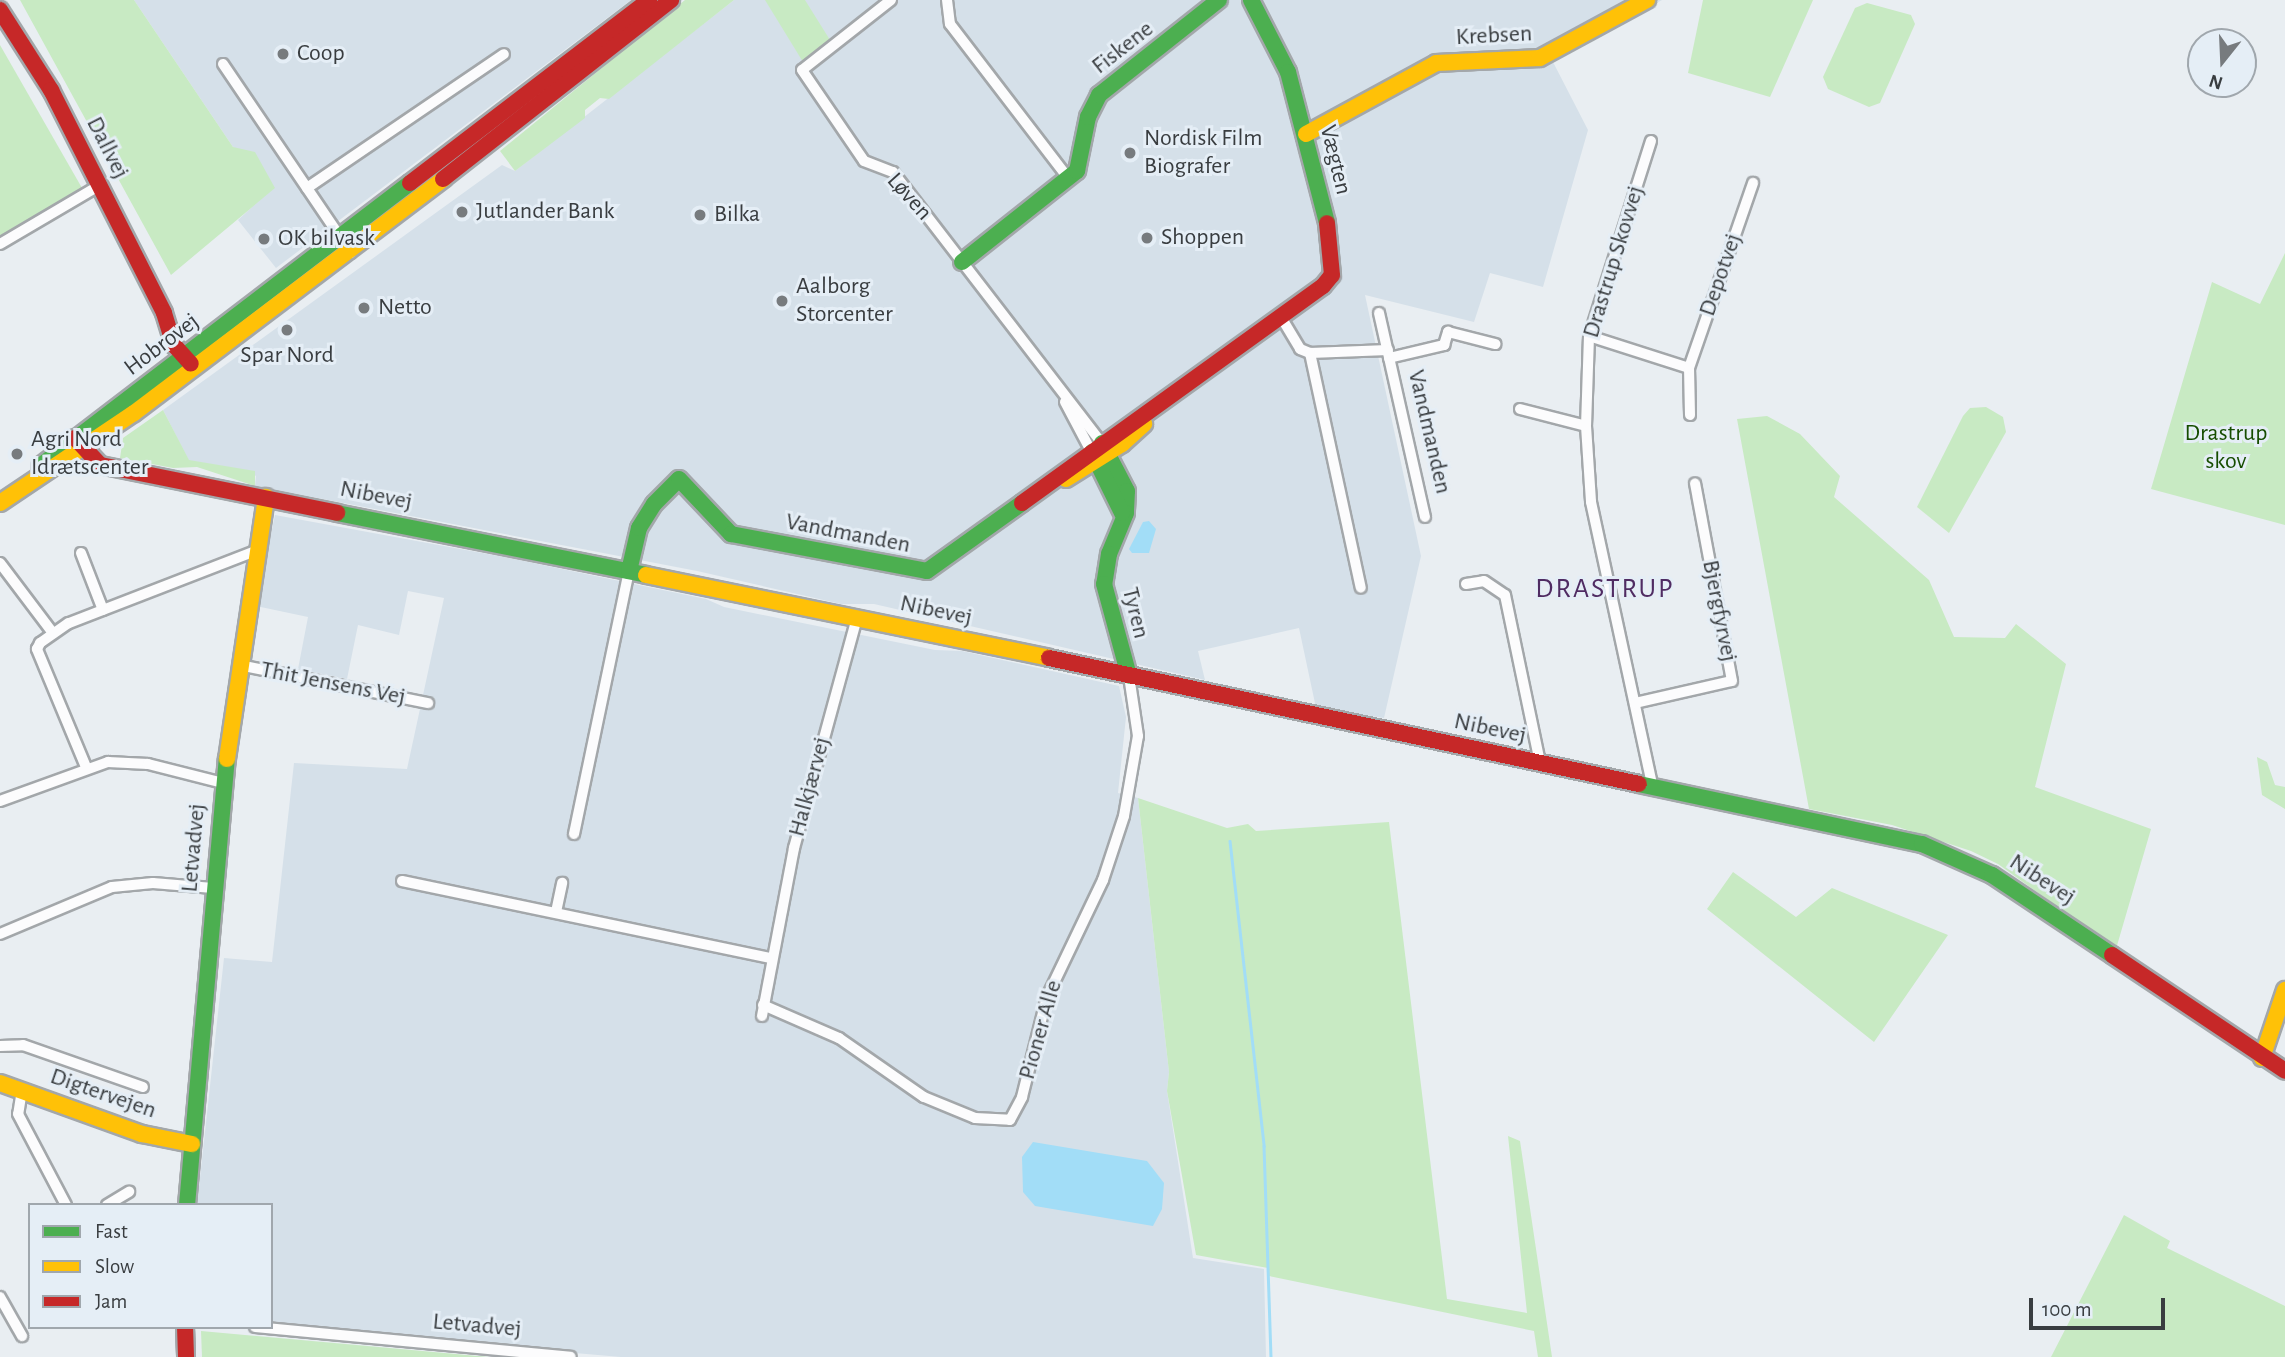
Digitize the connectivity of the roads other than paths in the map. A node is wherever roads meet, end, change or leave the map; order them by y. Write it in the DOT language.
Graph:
graph roads {
  1 [pos="649,0"];
  2 [pos="671,0"];
  3 [pos="891,0"];
  4 [pos="947,0"];
  5 [pos="1219,0"];
  6 [pos="1251,0"];
  7 [pos="1647,0"];
  8 [pos="0,10"];
  9 [pos="504,54"];
  10 [pos="223,64"];
  11 [pos="1306,134"];
  12 [pos="1651,141"];
  13 [pos="1069,179"];
  14 [pos="1753,183"];
  15 [pos="100,185"];
  16 [pos="307,188"];
  17 [pos="341,237"];
  18 [pos="0,244"];
  19 [pos="351,253"];
  20 [pos="962,262"];
  21 [pos="1379,313"];
  22 [pos="1281,317"];
  23 [pos="1588,336"];
  24 [pos="1495,344"];
  25 [pos="1310,353"];
  26 [pos="1388,354"];
  27 [pos="190,359"];
  28 [pos="1689,368"];
  29 [pos="1520,409"];
  30 [pos="1690,415"];
  31 [pos="1586,426"];
  32 [pos="83,441"];
  33 [pos="1100,452"];
  34 [pos="1695,483"];
  35 [pos="266,497"];
  36 [pos="7,498"];
  37 [pos="1425,517"];
  38 [pos="256,551"];
  39 [pos="81,553"];
  40 [pos="0,563"];
  41 [pos="629,571"];
  42 [pos="1466,584"];
  43 [pos="1361,588"];
  44 [pos="103,610"];
  45 [pos="857,617"];
  46 [pos="53,633"];
  47 [pos="239,666"];
  48 [pos="1129,676"];
  49 [pos="1634,703"];
  50 [pos="428,704"];
  51 [pos="1540,762"];
  52 [pos="86,767"];
  53 [pos="223,783"];
  54 [pos="1652,785"];
  55 [pos="0,801"];
  56 [pos="574,834"];
  57 [pos="402,881"];
  58 [pos="562,883"];
  59 [pos="213,888"];
  60 [pos="556,912"];
  61 [pos="0,934"];
  62 [pos="772,958"];
  63 [pos="2285,990"];
  64 [pos="763,1011"];
  65 [pos="0,1046"];
  66 [pos="2262,1058"];
  67 [pos="2285,1071"];
  68 [pos="0,1083"];
  69 [pos="143,1087"];
  70 [pos="22,1090"];
  71 [pos="192,1144"];
  72 [pos="130,1192"];
  73 [pos="65,1203"];
  74 [pos="111,1203"];
  75 [pos="187,1203"];
  76 [pos="0,1297"];
  77 [pos="185,1329"];
  78 [pos="273,1329"];
  79 [pos="22,1336"];
  80 [pos="186,1357"];
  81 [pos="570,1357"];
  1 -- 17 [label="street, Hobrovej"];
  2 -- 19 [label="street, Hobrovej"];
  3 -- 20 [label="street, Løven"];
  4 -- 13 [label="street"];
  5 -- 13 [label="street, Fiskene"];
  6 -- 11 [label="street, Vægten"];
  7 -- 11 [label="street, Krebsen"];
  8 -- 15 [label="street, Dallvej"];
  9 -- 16 [label="street"];
  10 -- 16 [label="street"];
  11 -- 22 [label="street, Vægten"];
  12 -- 23 [label="street, Drastrup Skovvej"];
  13 -- 20 [label="street"];
  14 -- 28 [label="street, Depotvej"];
  15 -- 18 [label="street"];
  15 -- 27 [label="street, Dallvej"];
  16 -- 17 [label="street"];
  17 -- 19 [label="street"];
  17 -- 27 [label="street, Hobrovej"];
  19 -- 27 [label="street, Hobrovej"];
  20 -- 33 [label="street, Løven"];
  21 -- 26 [label="street, Vandmanden"];
  22 -- 25 [label="street"];
  22 -- 33 [label="street, Vandmanden"];
  23 -- 28 [label="street"];
  23 -- 31 [label="street, Drastrup Skovvej"];
  24 -- 26 [label="street, Vandmanden"];
  25 -- 26 [label="street, Vandmanden"];
  25 -- 43 [label="street"];
  26 -- 37 [label="street, Vandmanden"];
  27 -- 32 [label="street, Hobrovej"];
  28 -- 30 [label="street, Depotvej"];
  29 -- 31 [label="street"];
  31 -- 49 [label="street, Drastrup Skovvej"];
  32 -- 35 [label="street, Nibevej"];
  32 -- 36 [label="street, Hobrovej"];
  33 -- 41 [label="street, Vandmanden"];
  33 -- 48 [label="street, Tyren"];
  34 -- 49 [label="street, Bjergfyrvej"];
  35 -- 38 [label="street, Letvadvej"];
  35 -- 41 [label="street, Nibevej"];
  38 -- 44 [label="street"];
  38 -- 47 [label="street, Letvadvej"];
  39 -- 44 [label="street"];
  40 -- 46 [label="street"];
  41 -- 45 [label="street, Nibevej"];
  41 -- 56 [label="street"];
  42 -- 51 [label="street"];
  44 -- 46 [label="street"];
  45 -- 48 [label="street, Nibevej"];
  45 -- 62 [label="street, Halkjærvej"];
  46 -- 52 [label="street"];
  47 -- 50 [label="street, Thit Jensens Vej"];
  47 -- 53 [label="street, Letvadvej"];
  48 -- 51 [label="street, Nibevej"];
  48 -- 64 [label="street, Pioner Alle"];
  49 -- 54 [label="street, Drastrup Skovvej"];
  51 -- 54 [label="street, Nibevej"];
  52 -- 53 [label="street"];
  52 -- 55 [label="street"];
  53 -- 59 [label="street, Letvadvej"];
  54 -- 66 [label="street, Nibevej"];
  57 -- 60 [label="street"];
  58 -- 60 [label="street"];
  59 -- 61 [label="street"];
  59 -- 71 [label="street, Letvadvej"];
  60 -- 62 [label="street"];
  62 -- 64 [label="street, Halkjærvej"];
  63 -- 66 [label="street"];
  65 -- 69 [label="street"];
  66 -- 67 [label="street, Nibevej"];
  68 -- 70 [label="street, Digtervejen"];
  70 -- 71 [label="street, Digtervejen"];
  70 -- 73 [label="street"];
  71 -- 75 [label="street, Letvadvej"];
  72 -- 74 [label="street"];
  76 -- 79 [label="street"];
  77 -- 80 [label="street"];
  78 -- 81 [label="street, Letvadvej"];
}
